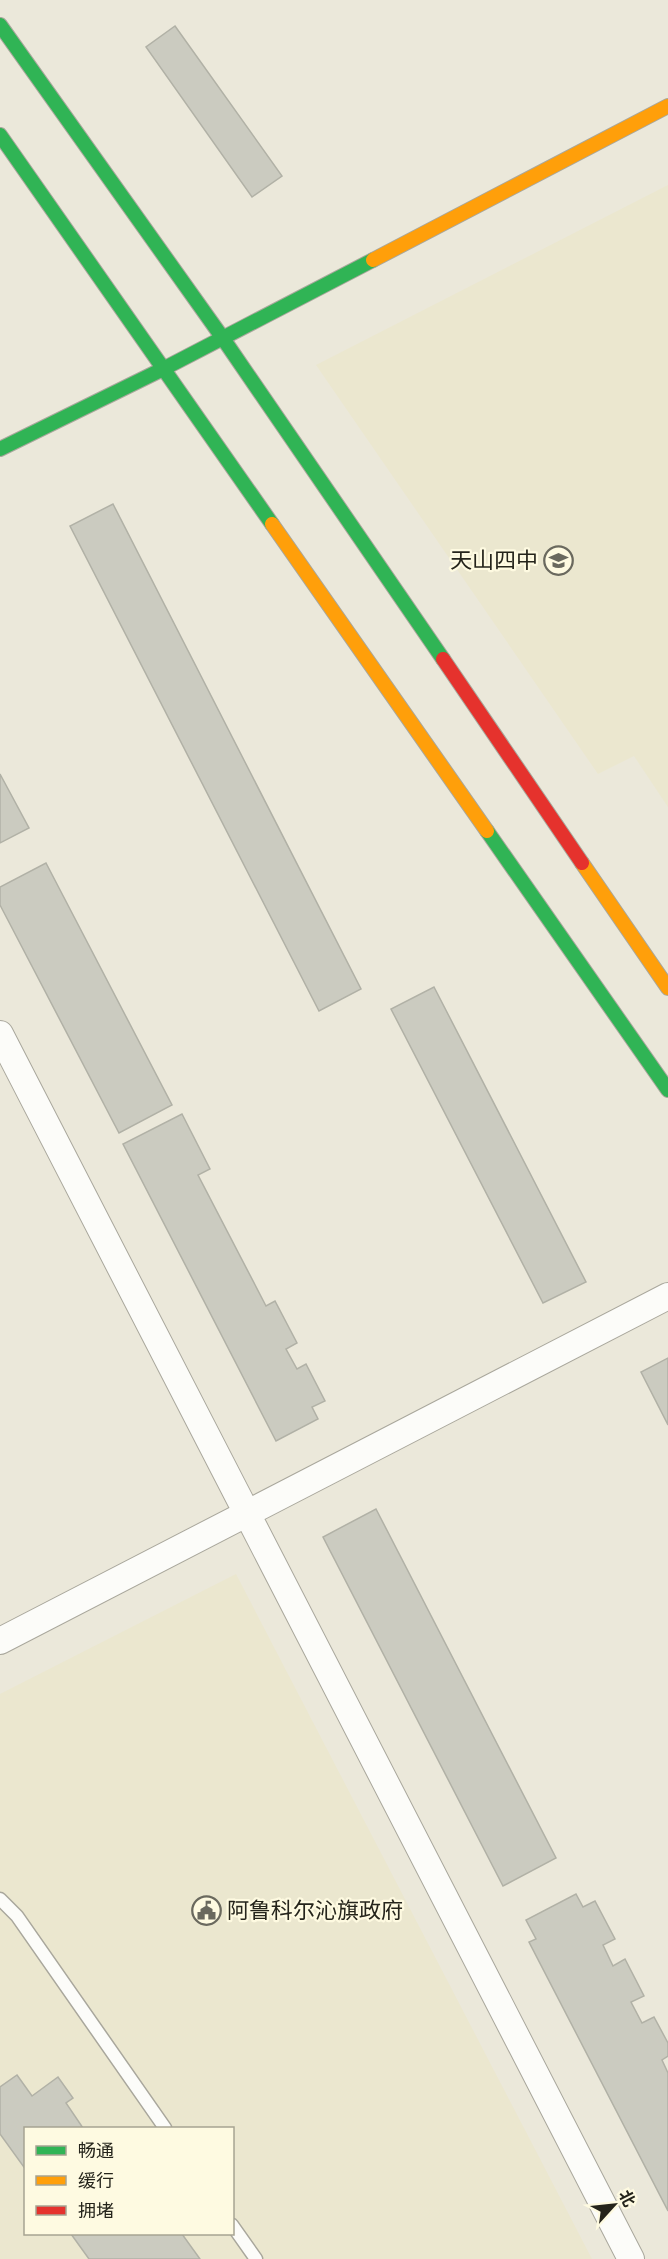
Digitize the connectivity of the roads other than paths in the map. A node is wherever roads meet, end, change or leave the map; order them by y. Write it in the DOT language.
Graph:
graph roads {
  1 [pos="0,25"];
  2 [pos="668,106"];
  3 [pos="0,135"];
  4 [pos="222,337"];
  5 [pos="163,369"];
  6 [pos="0,449"];
  7 [pos="668,988"];
  8 [pos="0,1034"];
  9 [pos="668,1090"];
  10 [pos="668,1296"];
  11 [pos="247,1513"];
  12 [pos="0,1641"];
  13 [pos="0,1899"];
  14 [pos="164,2127"];
  15 [pos="234,2228"];
  16 [pos="256,2259"];
  17 [pos="631,2259"];
  1 -- 4 [label="main road"];
  2 -- 4 [label="main road"];
  3 -- 5 [label="main road"];
  4 -- 5 [label="main road"];
  4 -- 7 [label="main road"];
  5 -- 6 [label="main road"];
  5 -- 9 [label="main road"];
  8 -- 11 [label="street"];
  10 -- 11 [label="street"];
  11 -- 12 [label="street"];
  11 -- 17 [label="street"];
  13 -- 14 [label="lane"];
  15 -- 16 [label="lane"];
}
